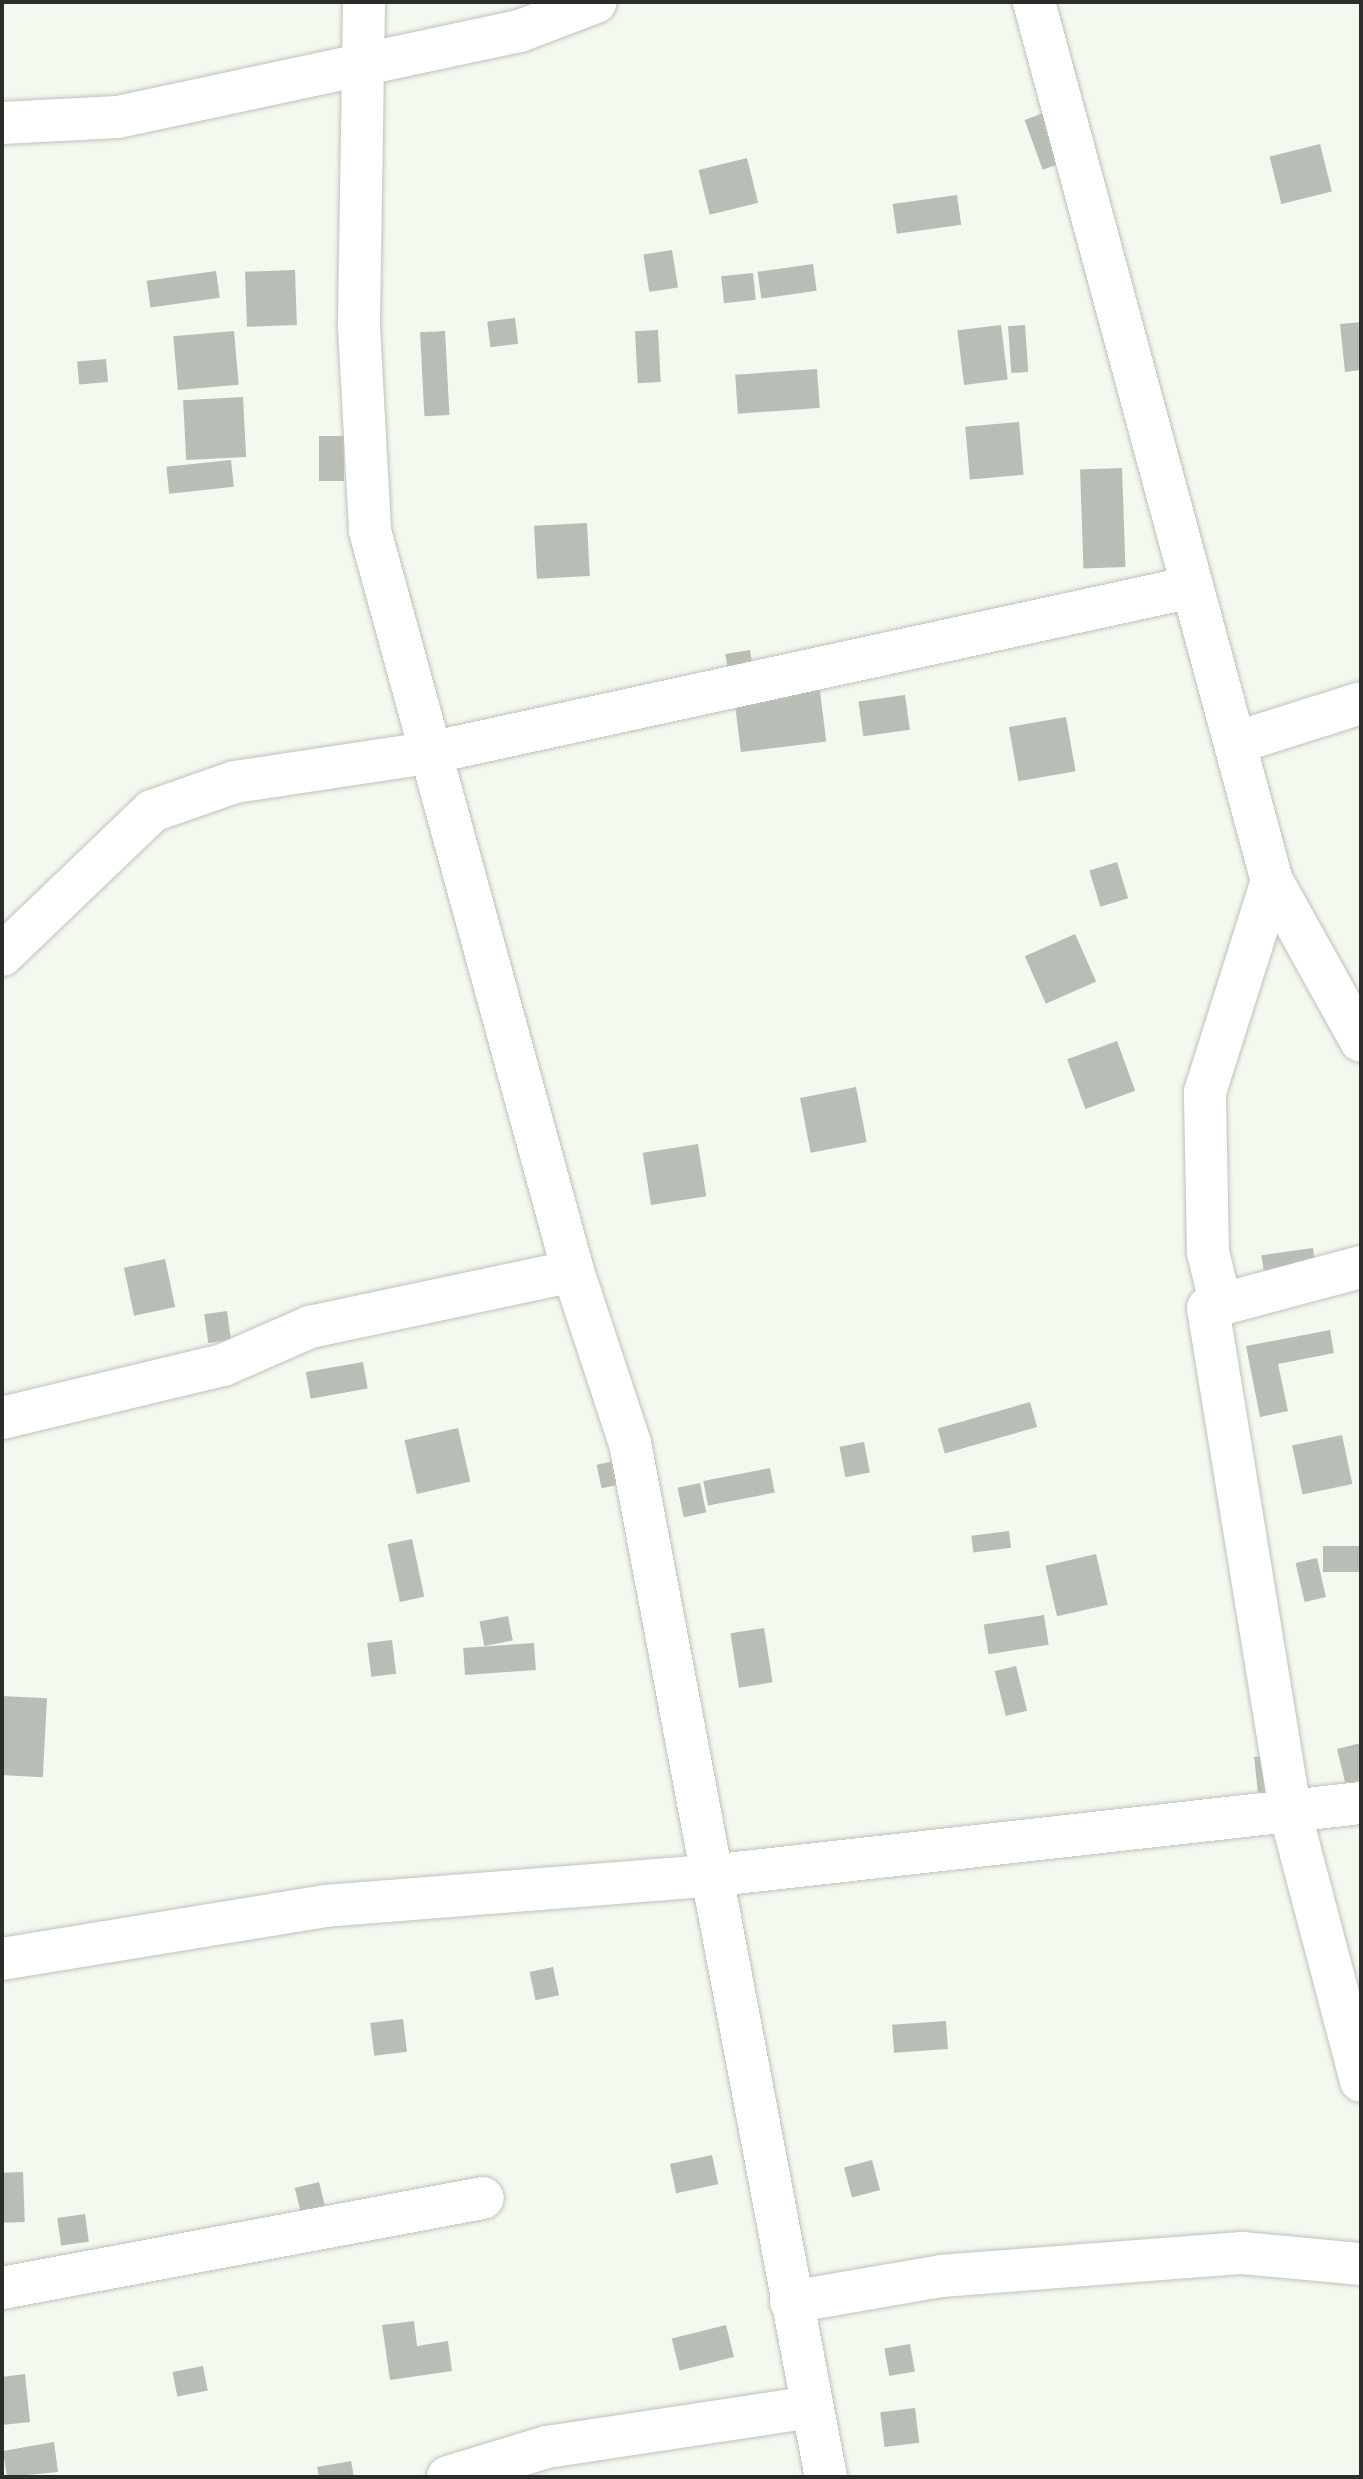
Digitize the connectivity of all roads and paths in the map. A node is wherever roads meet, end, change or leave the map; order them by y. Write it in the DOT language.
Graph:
graph roads {
  1 [pos="364,2"];
  2 [pos="596,2"];
  3 [pos="1034,2"];
  4 [pos="366,65"];
  5 [pos="2,123"];
  6 [pos="1192,587"];
  7 [pos="1361,703"];
  8 [pos="1235,743"];
  9 [pos="434,752"];
  10 [pos="1272,881"];
  11 [pos="2,955"];
  12 [pos="1361,1041"];
  13 [pos="1361,1267"];
  14 [pos="573,1271"];
  15 [pos="1220,1301"];
  16 [pos="2,1418"];
  17 [pos="1361,1803"];
  18 [pos="1291,1816"];
  19 [pos="709,1876"];
  20 [pos="2,1959"];
  21 [pos="1361,2081"];
  22 [pos="483,2198"];
  23 [pos="1361,2264"];
  24 [pos="2,2288"];
  25 [pos="791,2302"];
  26 [pos="810,2407"];
  27 [pos="448,2477"];
  28 [pos="826,2477"];
  1 -- 4 [label="street"];
  2 -- 4 [label="street"];
  3 -- 6 [label="street"];
  4 -- 5 [label="street"];
  4 -- 9 [label="street"];
  6 -- 8 [label="street"];
  6 -- 9 [label="street"];
  7 -- 8 [label="street"];
  8 -- 10 [label="street"];
  9 -- 11 [label="street"];
  9 -- 14 [label="street"];
  10 -- 12 [label="street"];
  10 -- 15 [label="street"];
  13 -- 15 [label="street"];
  14 -- 16 [label="street"];
  14 -- 19 [label="street"];
  15 -- 18 [label="street"];
  17 -- 18 [label="street"];
  18 -- 19 [label="street"];
  18 -- 21 [label="street"];
  19 -- 20 [label="street"];
  19 -- 25 [label="street"];
  22 -- 24 [label="street"];
  23 -- 25 [label="street"];
  25 -- 26 [label="street"];
  26 -- 27 [label="street"];
  26 -- 28 [label="street"];
}
